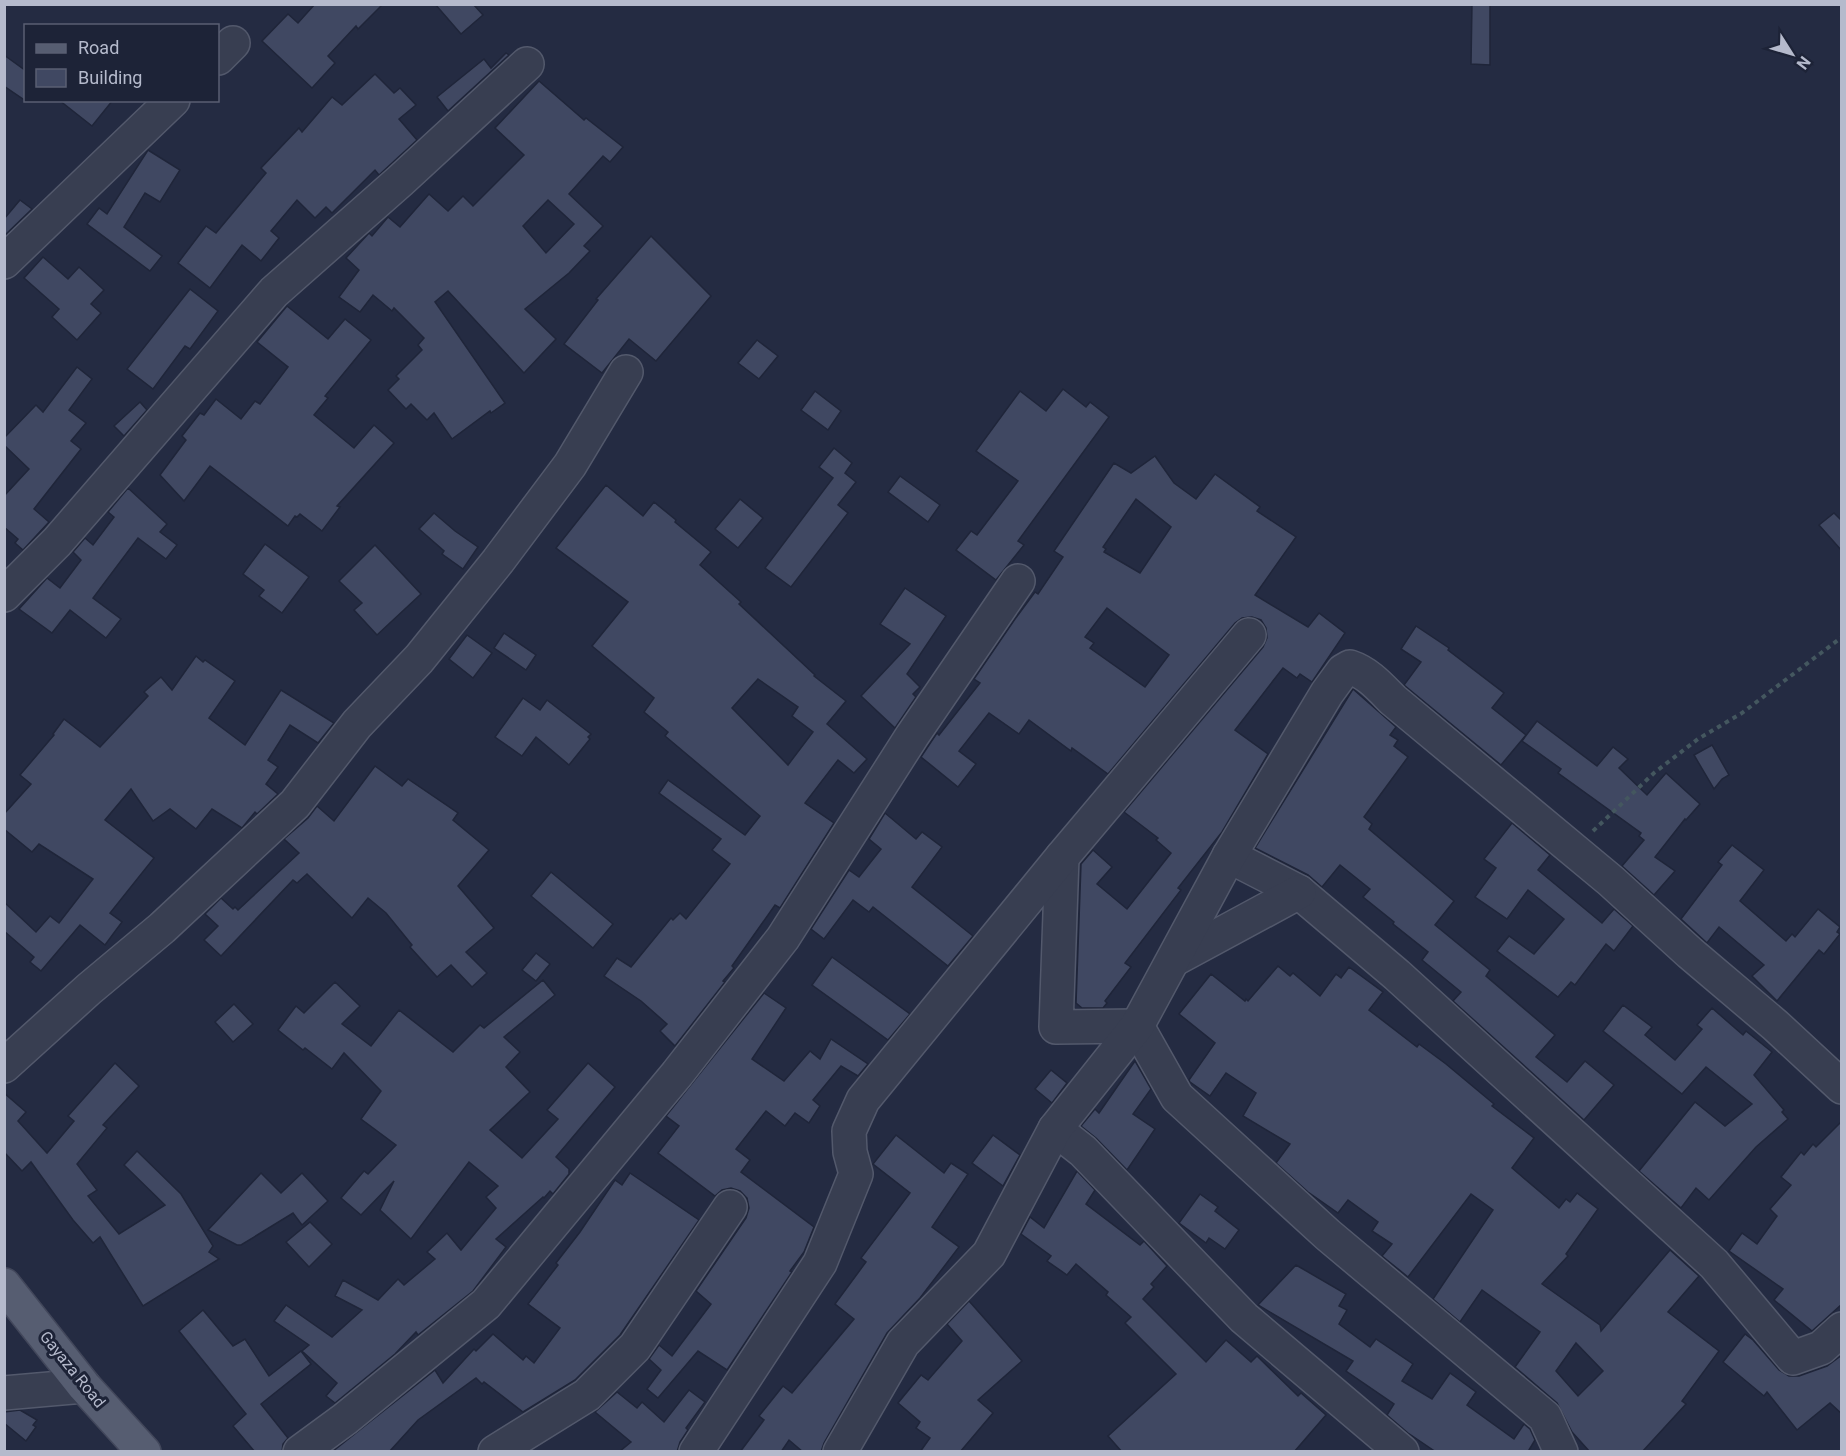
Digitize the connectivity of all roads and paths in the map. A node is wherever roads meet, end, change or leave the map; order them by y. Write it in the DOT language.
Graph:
graph roads {
  1 [pos="527,64"];
  2 [pos="171,102"];
  3 [pos="4,262"];
  4 [pos="626,372"];
  5 [pos="1017,581"];
  6 [pos="4,595"];
  7 [pos="1249,635"];
  8 [pos="1842,637"];
  9 [pos="1572,850"];
  10 [pos="1229,856"];
  11 [pos="1062,857"];
  12 [pos="1299,892"];
  13 [pos="1175,958"];
  14 [pos="1137,1026"];
  15 [pos="4,1066"];
  16 [pos="1842,1087"];
  17 [pos="1055,1129"];
  18 [pos="730,1207"];
  19 [pos="4,1285"];
  20 [pos="1842,1329"];
  21 [pos="84,1386"];
  22 [pos="4,1393"];
  23 [pos="144,1452"];
  24 [pos="300,1452"];
  25 [pos="495,1452"];
  26 [pos="696,1452"];
  27 [pos="840,1452"];
  28 [pos="1402,1452"];
  29 [pos="1561,1452"];
  1 -- 6 [label="street"];
  2 -- 3 [label="street"];
  4 -- 15 [label="street"];
  5 -- 24 [label="street"];
  7 -- 11 [label="street"];
  8 -- 9 [label="path"];
  9 -- 10 [label="street"];
  9 -- 16 [label="street"];
  10 -- 12 [label="street"];
  10 -- 13 [label="street"];
  11 -- 14 [label="street"];
  11 -- 26 [label="street"];
  12 -- 13 [label="street"];
  12 -- 20 [label="street"];
  13 -- 14 [label="street"];
  14 -- 17 [label="street"];
  14 -- 29 [label="street"];
  17 -- 27 [label="street"];
  17 -- 28 [label="street"];
  18 -- 25 [label="street"];
  19 -- 21 [label="main road, Gayaza Road"];
  21 -- 22 [label="street"];
  21 -- 23 [label="main road, Gayaza Road"];
}
